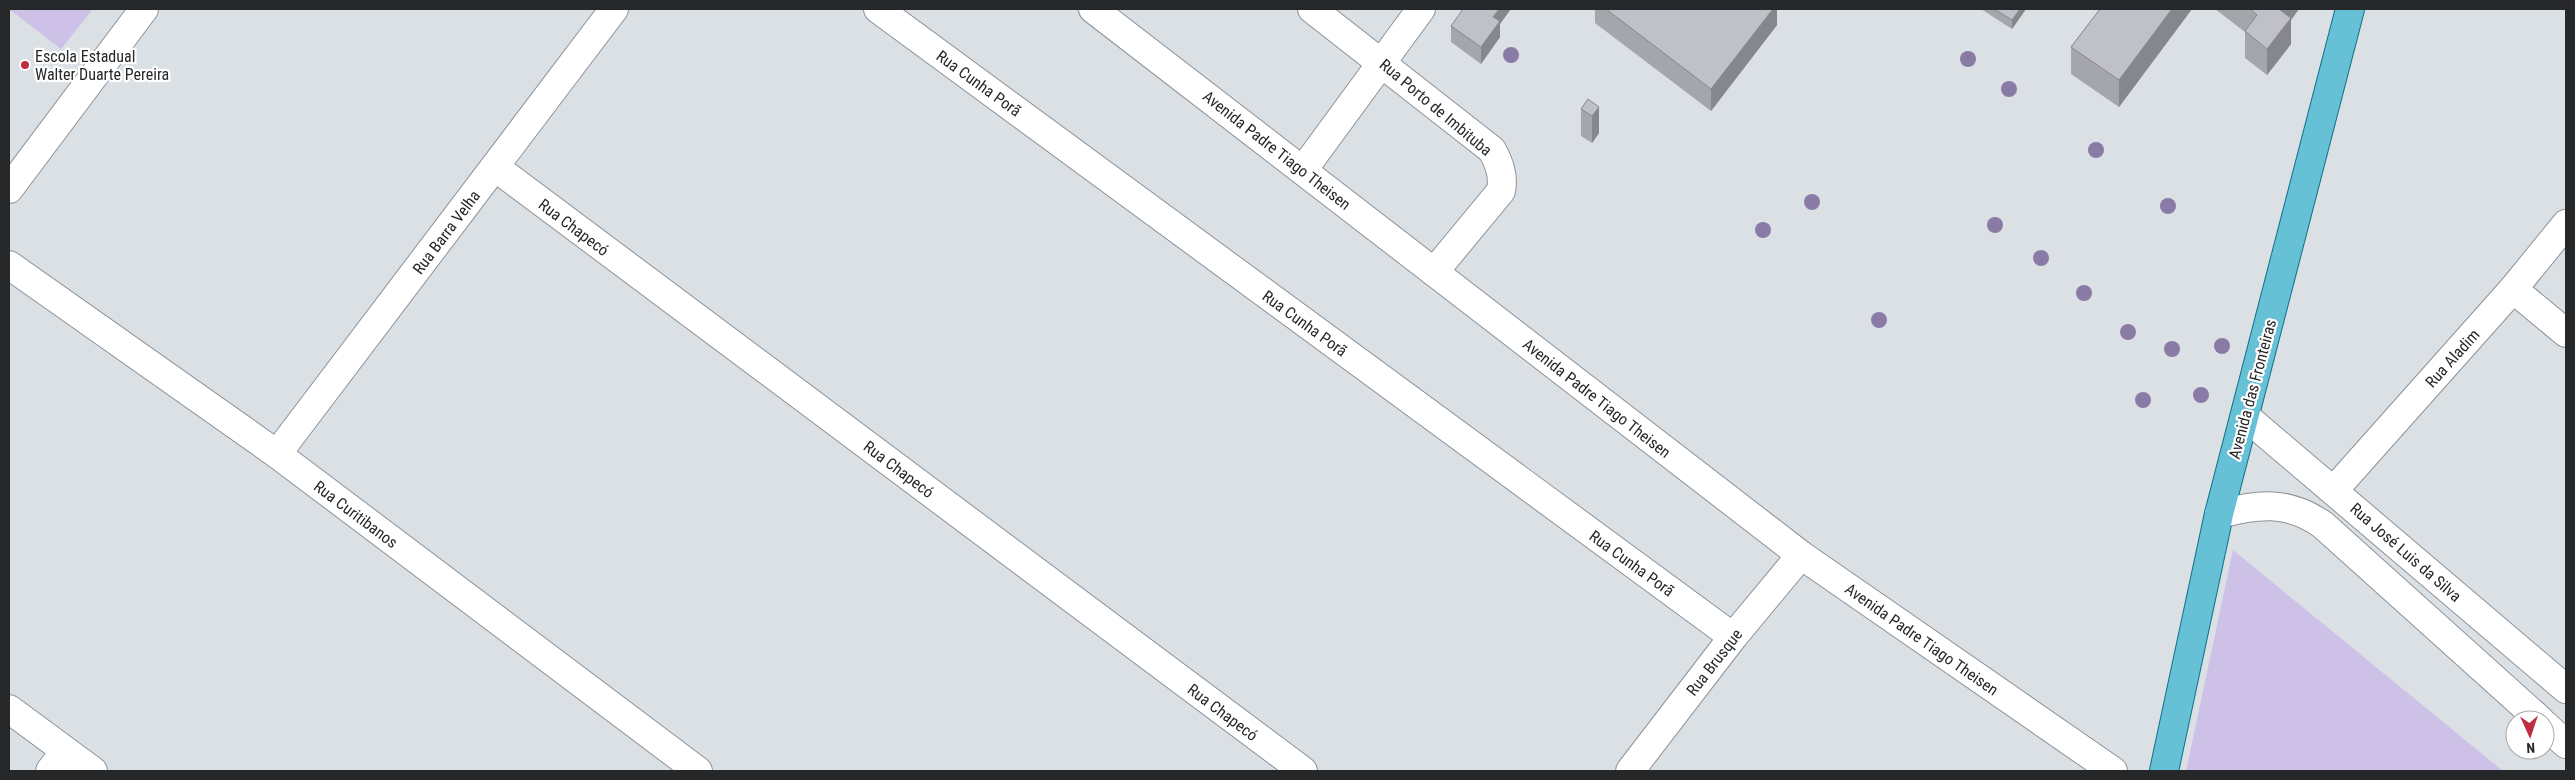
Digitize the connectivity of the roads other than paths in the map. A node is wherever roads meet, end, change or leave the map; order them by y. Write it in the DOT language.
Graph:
graph roads {
  1 [pos="144,9"];
  2 [pos="614,9"];
  3 [pos="878,9"];
  4 [pos="1093,9"];
  5 [pos="1312,9"];
  6 [pos="1421,9"];
  7 [pos="2350,9"];
  8 [pos="1382,62"];
  9 [pos="495,168"];
  10 [pos="1303,170"];
  11 [pos="9,189"];
  12 [pos="2566,224"];
  13 [pos="9,265"];
  14 [pos="1434,272"];
  15 [pos="2513,289"];
  16 [pos="2566,333"];
  17 [pos="2245,416"];
  18 [pos="277,454"];
  19 [pos="2334,490"];
  20 [pos="2219,514"];
  21 [pos="1800,555"];
  22 [pos="1733,637"];
  23 [pos="2566,689"];
  24 [pos="9,709"];
  25 [pos="2529,710"];
  26 [pos="2555,734"];
  27 [pos="2566,744"];
  28 [pos="58,761"];
  29 [pos="93,771"];
  30 [pos="698,771"];
  31 [pos="1303,771"];
  32 [pos="1630,771"];
  33 [pos="2113,771"];
  34 [pos="2164,771"];
  1 -- 11 [label="street"];
  2 -- 9 [label="street, Rua Barra Velha"];
  3 -- 22 [label="street, Rua Cunha Porã"];
  4 -- 10 [label="street, Avenida Padre Tiago Theisen"];
  5 -- 8 [label="street, Rua Porto de Imbituba"];
  6 -- 8 [label="street"];
  7 -- 17 [label="main road, Avenida das Fronteiras"];
  8 -- 10 [label="street"];
  8 -- 14 [label="street, Rua Porto de Imbituba"];
  9 -- 18 [label="street, Rua Barra Velha"];
  9 -- 31 [label="street, Rua Chapecó"];
  10 -- 14 [label="street, Avenida Padre Tiago Theisen"];
  12 -- 15 [label="street, Rua Aladim"];
  13 -- 18 [label="street, Rua Curitibanos"];
  14 -- 21 [label="street, Avenida Padre Tiago Theisen"];
  15 -- 16 [label="street"];
  15 -- 19 [label="street, Rua Aladim"];
  17 -- 19 [label="street, Rua José Luis da Silva"];
  17 -- 20 [label="main road, Avenida das Fronteiras"];
  18 -- 30 [label="street, Rua Curitibanos"];
  19 -- 23 [label="street, Rua José Luis da Silva"];
  20 -- 25 [label="street"];
  20 -- 34 [label="main road, Avenida das Fronteiras"];
  21 -- 22 [label="street, Rua Brusque"];
  21 -- 33 [label="street, Avenida Padre Tiago Theisen"];
  22 -- 32 [label="street, Rua Brusque"];
  24 -- 28 [label="street"];
  26 -- 27 [label="street"];
  28 -- 29 [label="street"];
}
